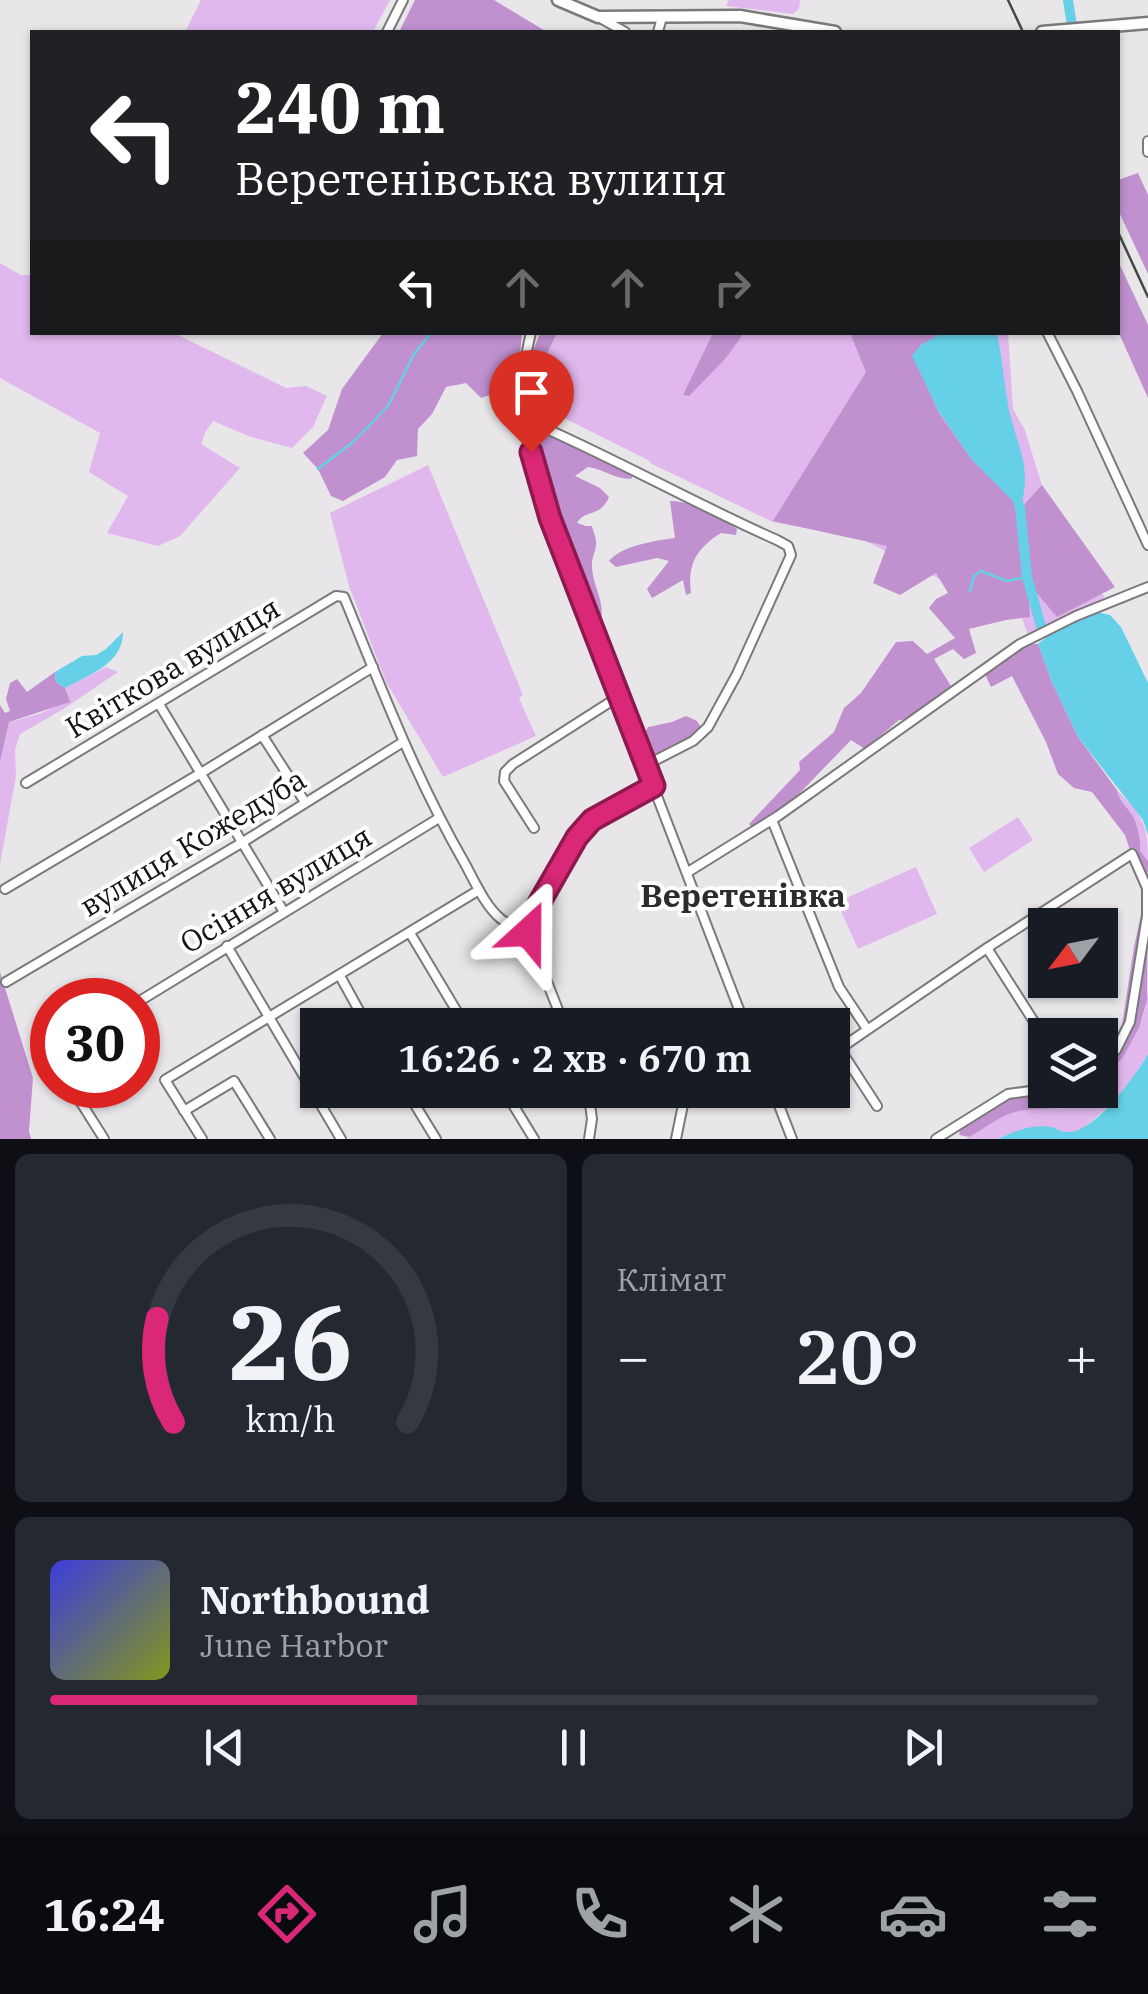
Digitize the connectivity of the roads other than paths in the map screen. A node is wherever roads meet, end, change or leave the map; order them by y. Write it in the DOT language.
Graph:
graph roads {
  1 [pos="402,0"];
  2 [pos="558,0"];
  3 [pos="598,17"];
  4 [pos="662,17"];
  5 [pos="1148,23"];
  6 [pos="389,30"];
  7 [pos="621,30"];
  8 [pos="659,30"];
  9 [pos="823,30"];
  10 [pos="1064,30"];
  11 [pos="1148,141"];
  12 [pos="1148,152"];
  13 [pos="531,335"];
  14 [pos="1049,335"];
  15 [pos="522,418"];
  16 [pos="1148,546"];
  17 [pos="1148,587"];
  18 [pos="373,667"];
  19 [pos="618,697"];
  20 [pos="159,704"];
  21 [pos="262,735"];
  22 [pos="403,742"];
  23 [pos="646,765"];
  24 [pos="201,772"];
  25 [pos="26,783"];
  26 [pos="654,786"];
  27 [pos="305,802"];
  28 [pos="439,818"];
  29 [pos="772,820"];
  30 [pos="534,828"];
  31 [pos="243,842"];
  32 [pos="688,872"];
  33 [pos="5,889"];
  34 [pos="480,890"];
  35 [pos="284,912"];
  36 [pos="529,921"];
  37 [pos="410,933"];
  38 [pos="227,946"];
  39 [pos="987,948"];
  40 [pos="340,976"];
  41 [pos="6,982"];
  42 [pos="160,988"];
  43 [pos="358,1008"];
  44 [pos="455,1008"];
  45 [pos="557,1008"];
  46 [pos="740,1008"];
  47 [pos="271,1017"];
  48 [pos="1032,1018"];
  49 [pos="867,1029"];
  50 [pos="850,1042"];
  51 [pos="1118,1046"];
  52 [pos="850,1070"];
  53 [pos="1028,1091"];
  54 [pos="877,1106"];
  55 [pos="84,1108"];
  56 [pos="417,1108"];
  57 [pos="515,1108"];
  58 [pos="590,1108"];
  59 [pos="682,1108"];
  60 [pos="781,1108"];
  61 [pos="184,1111"];
  62 [pos="104,1139"];
  63 [pos="202,1139"];
  64 [pos="270,1139"];
  65 [pos="341,1139"];
  66 [pos="436,1139"];
  67 [pos="534,1139"];
  68 [pos="589,1139"];
  69 [pos="676,1139"];
  70 [pos="792,1139"];
  71 [pos="936,1139"];
  1 -- 6 [label="street"];
  2 -- 3 [label="main road"];
  3 -- 4 [label="main road"];
  3 -- 7 [label="street"];
  4 -- 8 [label="street"];
  4 -- 9 [label="main road"];
  5 -- 10 [label="main road"];
  11 -- 12 [label="street"];
  13 -- 15 [label="street"];
  14 -- 16 [label="street"];
  15 -- 19 [label="street"];
  15 -- 23 [label="street"];
  17 -- 29 [label="street"];
  18 -- 20 [label="street, Квіткова вулиця"];
  18 -- 21 [label="street"];
  18 -- 22 [label="street"];
  19 -- 23 [label="street"];
  19 -- 30 [label="street"];
  20 -- 24 [label="street"];
  20 -- 25 [label="street, Квіткова вулиця"];
  21 -- 24 [label="street"];
  21 -- 27 [label="street"];
  22 -- 27 [label="street, вулиця Кожедуба"];
  22 -- 28 [label="street"];
  23 -- 26 [label="street"];
  24 -- 31 [label="street"];
  24 -- 33 [label="street"];
  26 -- 32 [label="street"];
  26 -- 36 [label="street"];
  27 -- 31 [label="street, вулиця Кожедуба"];
  28 -- 34 [label="street"];
  28 -- 35 [label="street, Осіння вулиця"];
  29 -- 32 [label="street"];
  29 -- 49 [label="street"];
  31 -- 35 [label="street"];
  31 -- 41 [label="street, вулиця Кожедуба"];
  32 -- 46 [label="street"];
  34 -- 36 [label="street"];
  34 -- 37 [label="street"];
  35 -- 38 [label="street, Осіння вулиця"];
  36 -- 45 [label="street"];
  37 -- 40 [label="street"];
  37 -- 44 [label="street"];
  38 -- 42 [label="street, Осіння вулиця"];
  38 -- 47 [label="street"];
  39 -- 48 [label="street"];
  39 -- 49 [label="street"];
  39 -- 51 [label="street"];
  40 -- 43 [label="street"];
  40 -- 47 [label="street"];
  47 -- 61 [label="street"];
  47 -- 65 [label="street"];
  49 -- 50 [label="street"];
  52 -- 54 [label="street"];
  53 -- 71 [label="street"];
  55 -- 62 [label="street"];
  56 -- 66 [label="street"];
  57 -- 67 [label="street"];
  58 -- 68 [label="street"];
  59 -- 69 [label="street"];
  60 -- 70 [label="street"];
  61 -- 63 [label="street"];
  61 -- 64 [label="street"];
}
